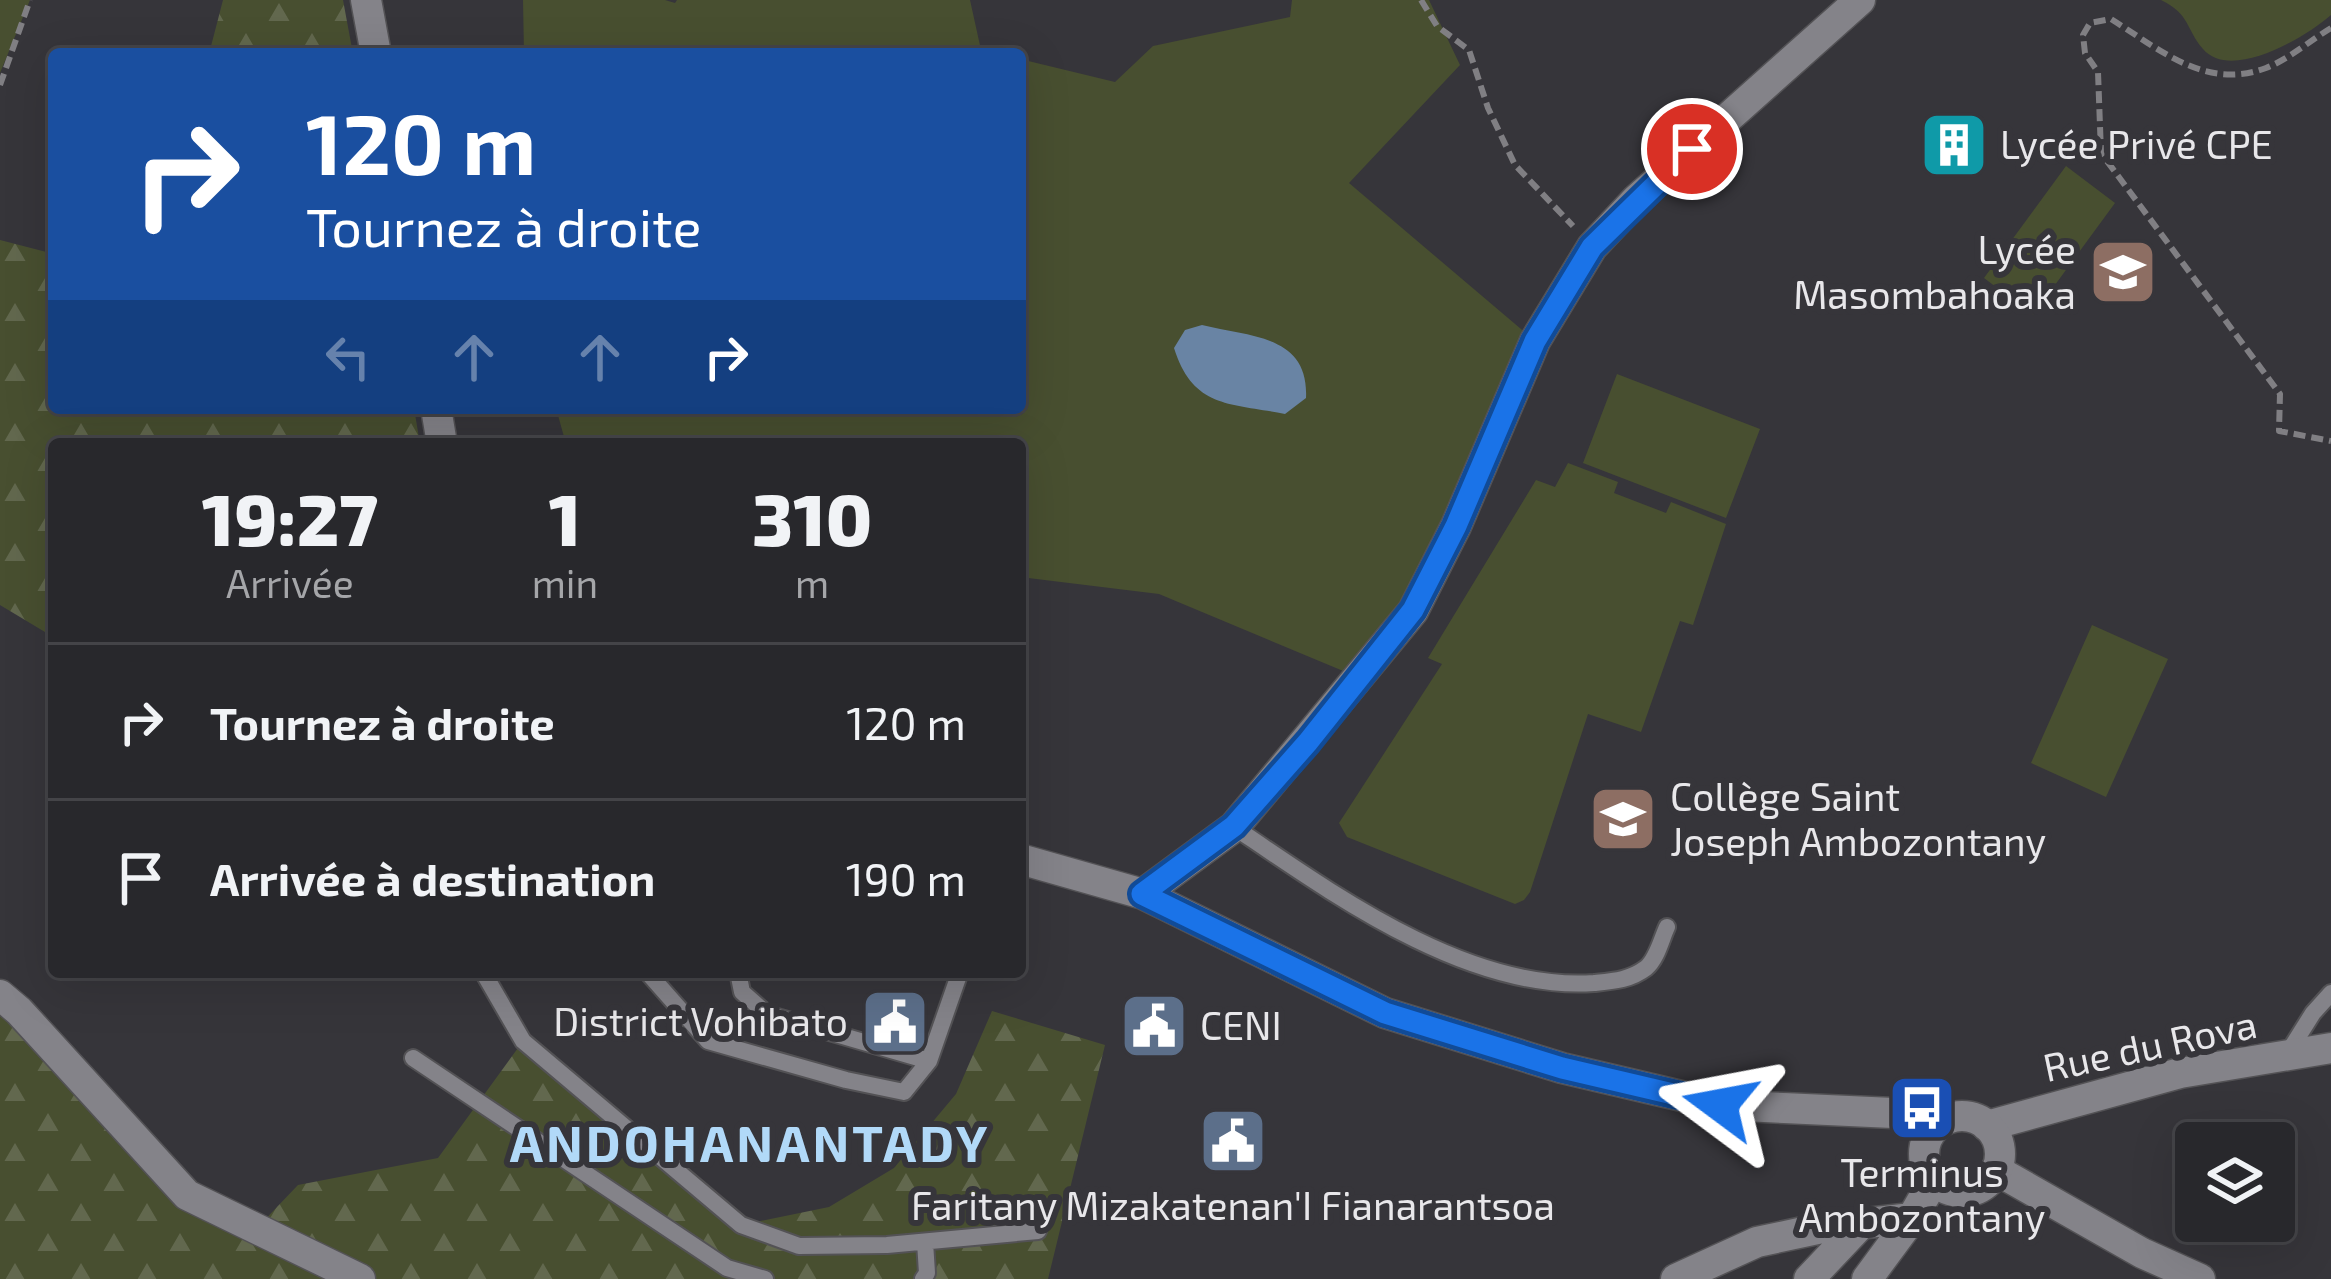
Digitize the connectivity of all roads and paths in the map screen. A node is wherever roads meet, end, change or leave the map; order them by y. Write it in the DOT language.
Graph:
graph roads {
  1 [pos="30,0"];
  2 [pos="366,0"];
  3 [pos="1421,0"];
  4 [pos="1860,0"];
  5 [pos="2331,28"];
  6 [pos="375,48"];
  7 [pos="0,86"];
  8 [pos="1592,247"];
  9 [pos="2331,440"];
  10 [pos="1234,826"];
  11 [pos="1026,861"];
  12 [pos="1142,894"];
  13 [pos="1667,927"];
  14 [pos="486,978"];
  15 [pos="652,978"];
  16 [pos="739,978"];
  17 [pos="958,978"];
  18 [pos="2331,993"];
  19 [pos="0,995"];
  20 [pos="2331,1048"];
  21 [pos="413,1058"];
  22 [pos="2285,1058"];
  23 [pos="928,1060"];
  24 [pos="1987,1126"];
  25 [pos="1934,1128"];
  26 [pos="1996,1170"];
  27 [pos="1934,1180"];
  28 [pos="1912,1218"];
  29 [pos="1861,1224"];
  30 [pos="1038,1231"];
  31 [pos="926,1242"];
  32 [pos="360,1279"];
  33 [pos="765,1279"];
  34 [pos="923,1279"];
  35 [pos="1676,1279"];
  36 [pos="1809,1279"];
  37 [pos="1868,1279"];
  38 [pos="2200,1279"];
  1 -- 7 [label="path"];
  2 -- 6 [label="street"];
  3 -- 8 [label="path"];
  4 -- 8 [label="street"];
  5 -- 9 [label="path"];
  8 -- 10 [label="street"];
  10 -- 12 [label="street"];
  10 -- 13 [label="lane"];
  11 -- 12 [label="street"];
  12 -- 25 [label="street"];
  14 -- 31 [label="lane"];
  15 -- 23 [label="lane"];
  16 -- 23 [label="lane"];
  17 -- 23 [label="lane"];
  18 -- 22 [label="lane"];
  19 -- 32 [label="street"];
  20 -- 22 [label="street, Rue du Rova"];
  21 -- 33 [label="lane"];
  22 -- 24 [label="street, Rue du Rova"];
  24 -- 25 [label="street"];
  24 -- 26 [label="street"];
  25 -- 27 [label="street"];
  26 -- 27 [label="street"];
  26 -- 38 [label="street"];
  27 -- 28 [label="street"];
  28 -- 29 [label="street"];
  28 -- 37 [label="street"];
  29 -- 35 [label="street"];
  29 -- 36 [label="street"];
  30 -- 31 [label="lane"];
  31 -- 34 [label="lane"];
}
